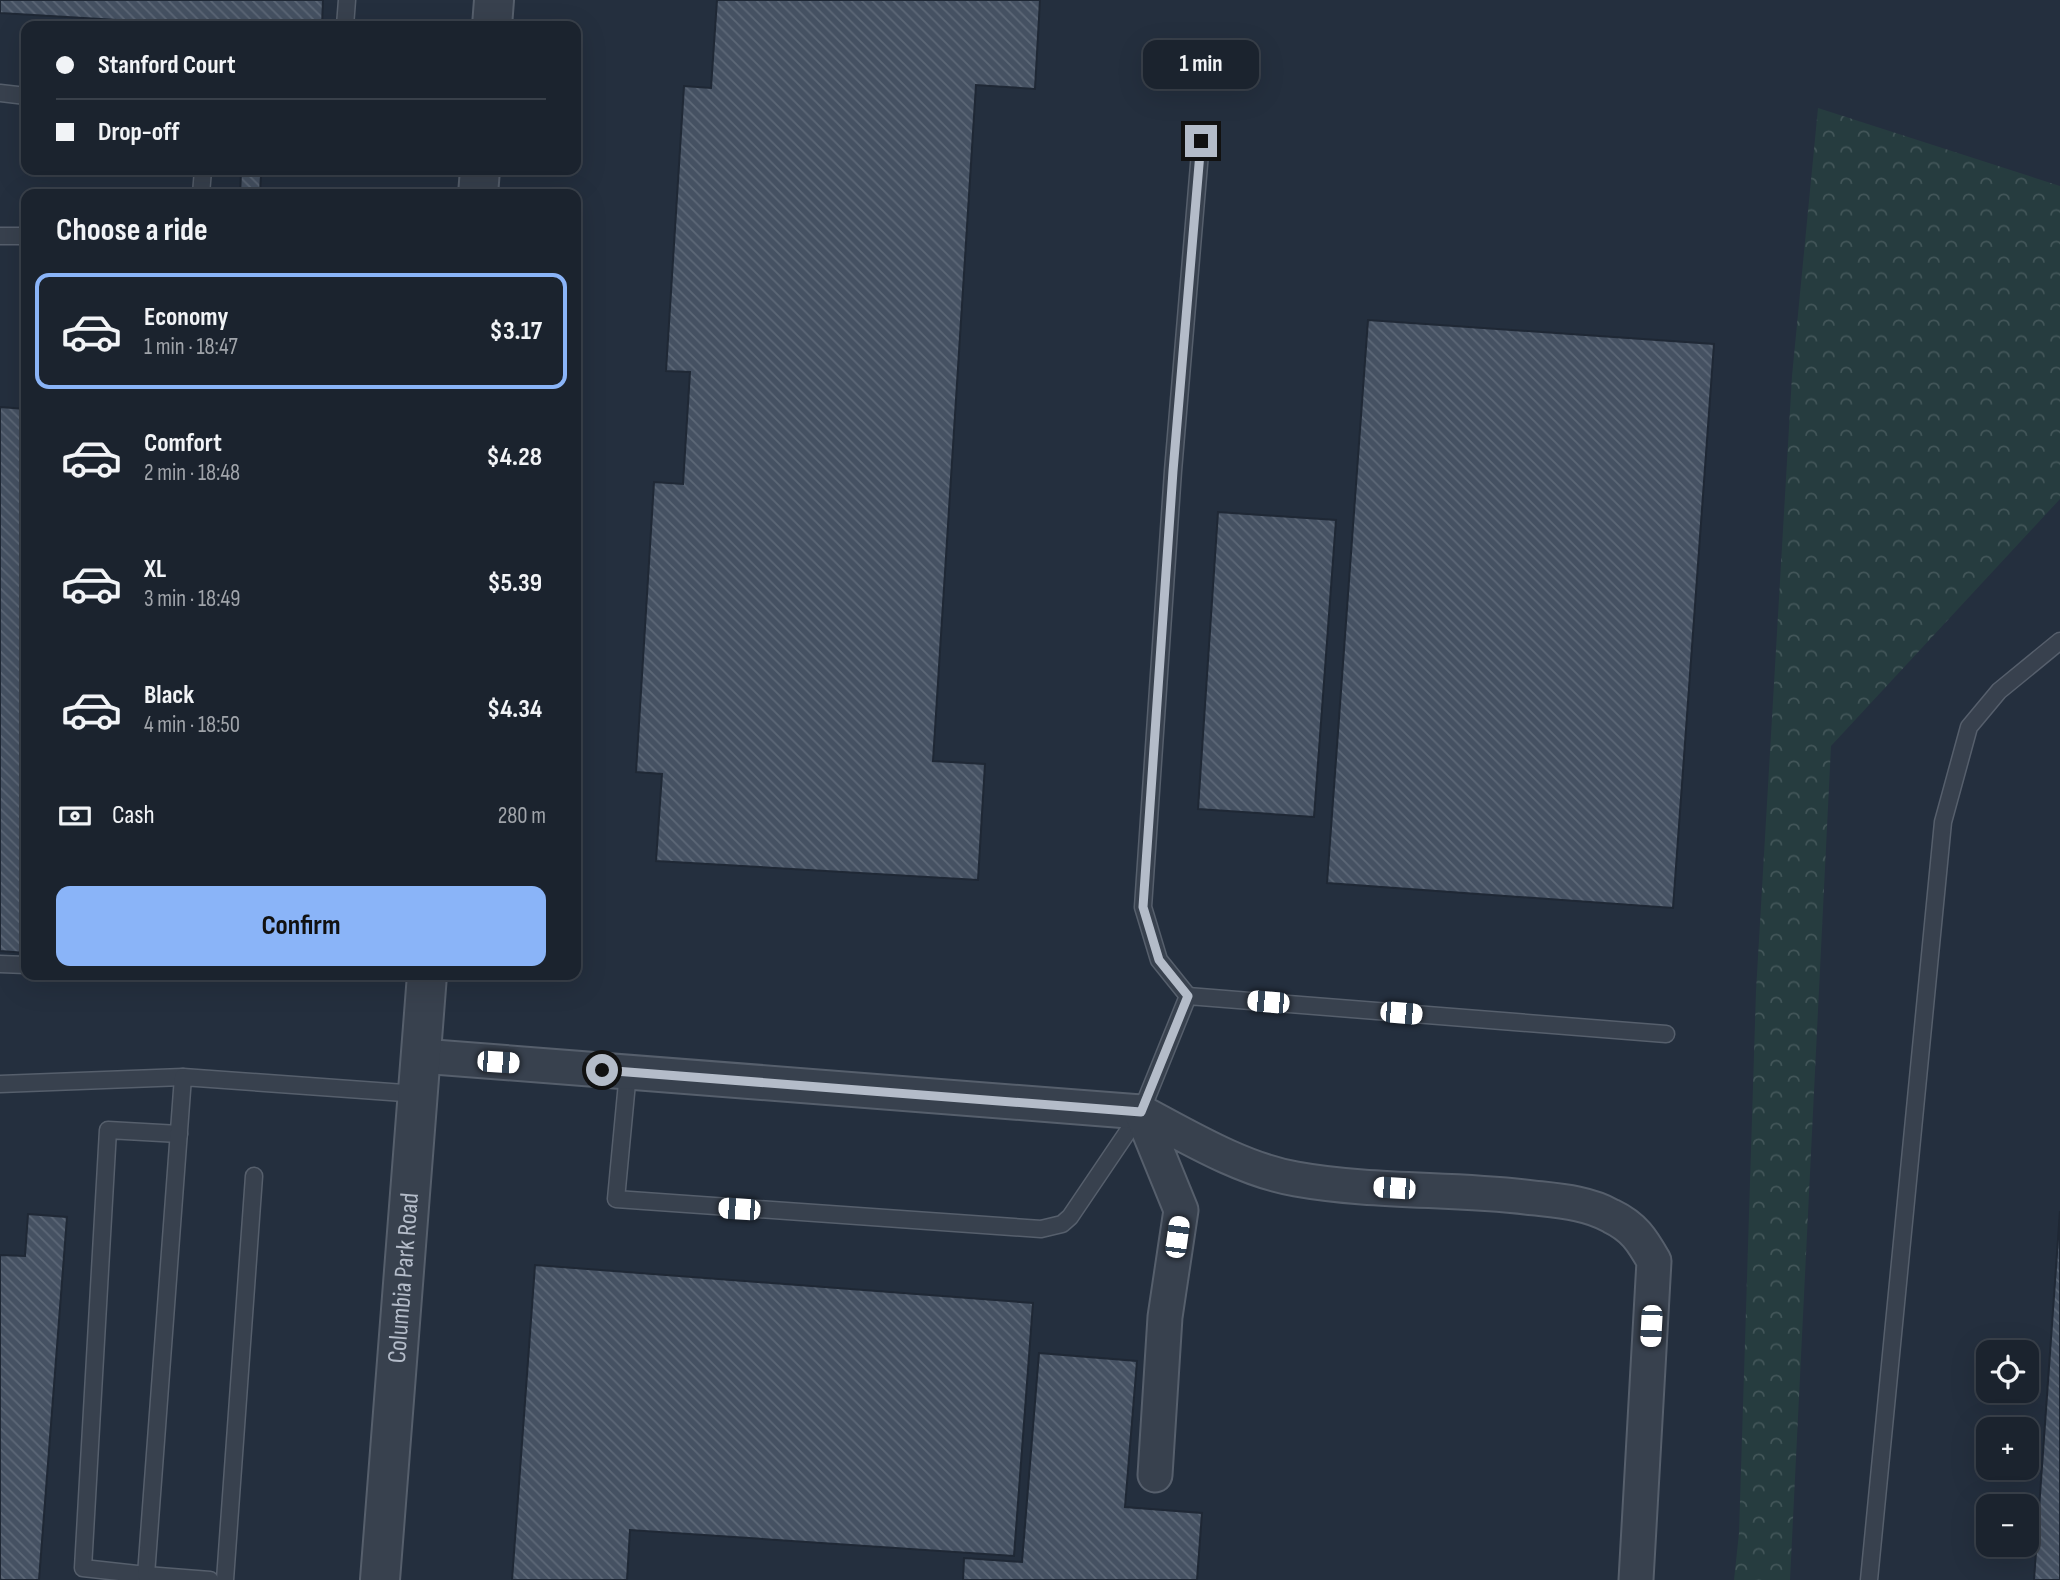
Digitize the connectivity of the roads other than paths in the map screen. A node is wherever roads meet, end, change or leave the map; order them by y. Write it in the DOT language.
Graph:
graph roads {
  1 [pos="347,0"];
  2 [pos="494,0"];
  3 [pos="345,21"];
  4 [pos="492,21"];
  5 [pos="0,93"];
  6 [pos="21,95"];
  7 [pos="1201,141"];
  8 [pos="0,236"];
  9 [pos="21,236"];
  10 [pos="2060,642"];
  11 [pos="0,964"];
  12 [pos="21,965"];
  13 [pos="427,980"];
  14 [pos="1188,996"];
  15 [pos="1667,1034"];
  16 [pos="421,1056"];
  17 [pos="628,1072"];
  18 [pos="183,1077"];
  19 [pos="0,1084"];
  20 [pos="418,1094"];
  21 [pos="1141,1112"];
  22 [pos="179,1134"];
  23 [pos="254,1176"];
  24 [pos="1155,1475"];
  25 [pos="146,1574"];
  26 [pos="210,1580"];
  27 [pos="225,1580"];
  28 [pos="380,1580"];
  29 [pos="1636,1580"];
  30 [pos="1869,1580"];
  1 -- 3 [label="lane"];
  2 -- 4 [label="street"];
  5 -- 6 [label="lane"];
  7 -- 14 [label="lane"];
  8 -- 9 [label="lane"];
  10 -- 30 [label="lane"];
  11 -- 12 [label="lane"];
  13 -- 16 [label="street, Columbia Park Road"];
  14 -- 15 [label="lane"];
  14 -- 21 [label="lane"];
  16 -- 17 [label="street"];
  16 -- 20 [label="street, Columbia Park Road"];
  17 -- 21 [label="street"];
  17 -- 21 [label="lane"];
  18 -- 19 [label="lane"];
  18 -- 20 [label="lane"];
  18 -- 22 [label="lane"];
  20 -- 28 [label="street, Columbia Park Road"];
  21 -- 24 [label="street"];
  21 -- 29 [label="street"];
  22 -- 25 [label="lane"];
  22 -- 25 [label="lane"];
  23 -- 27 [label="lane"];
  25 -- 26 [label="lane"];
}
